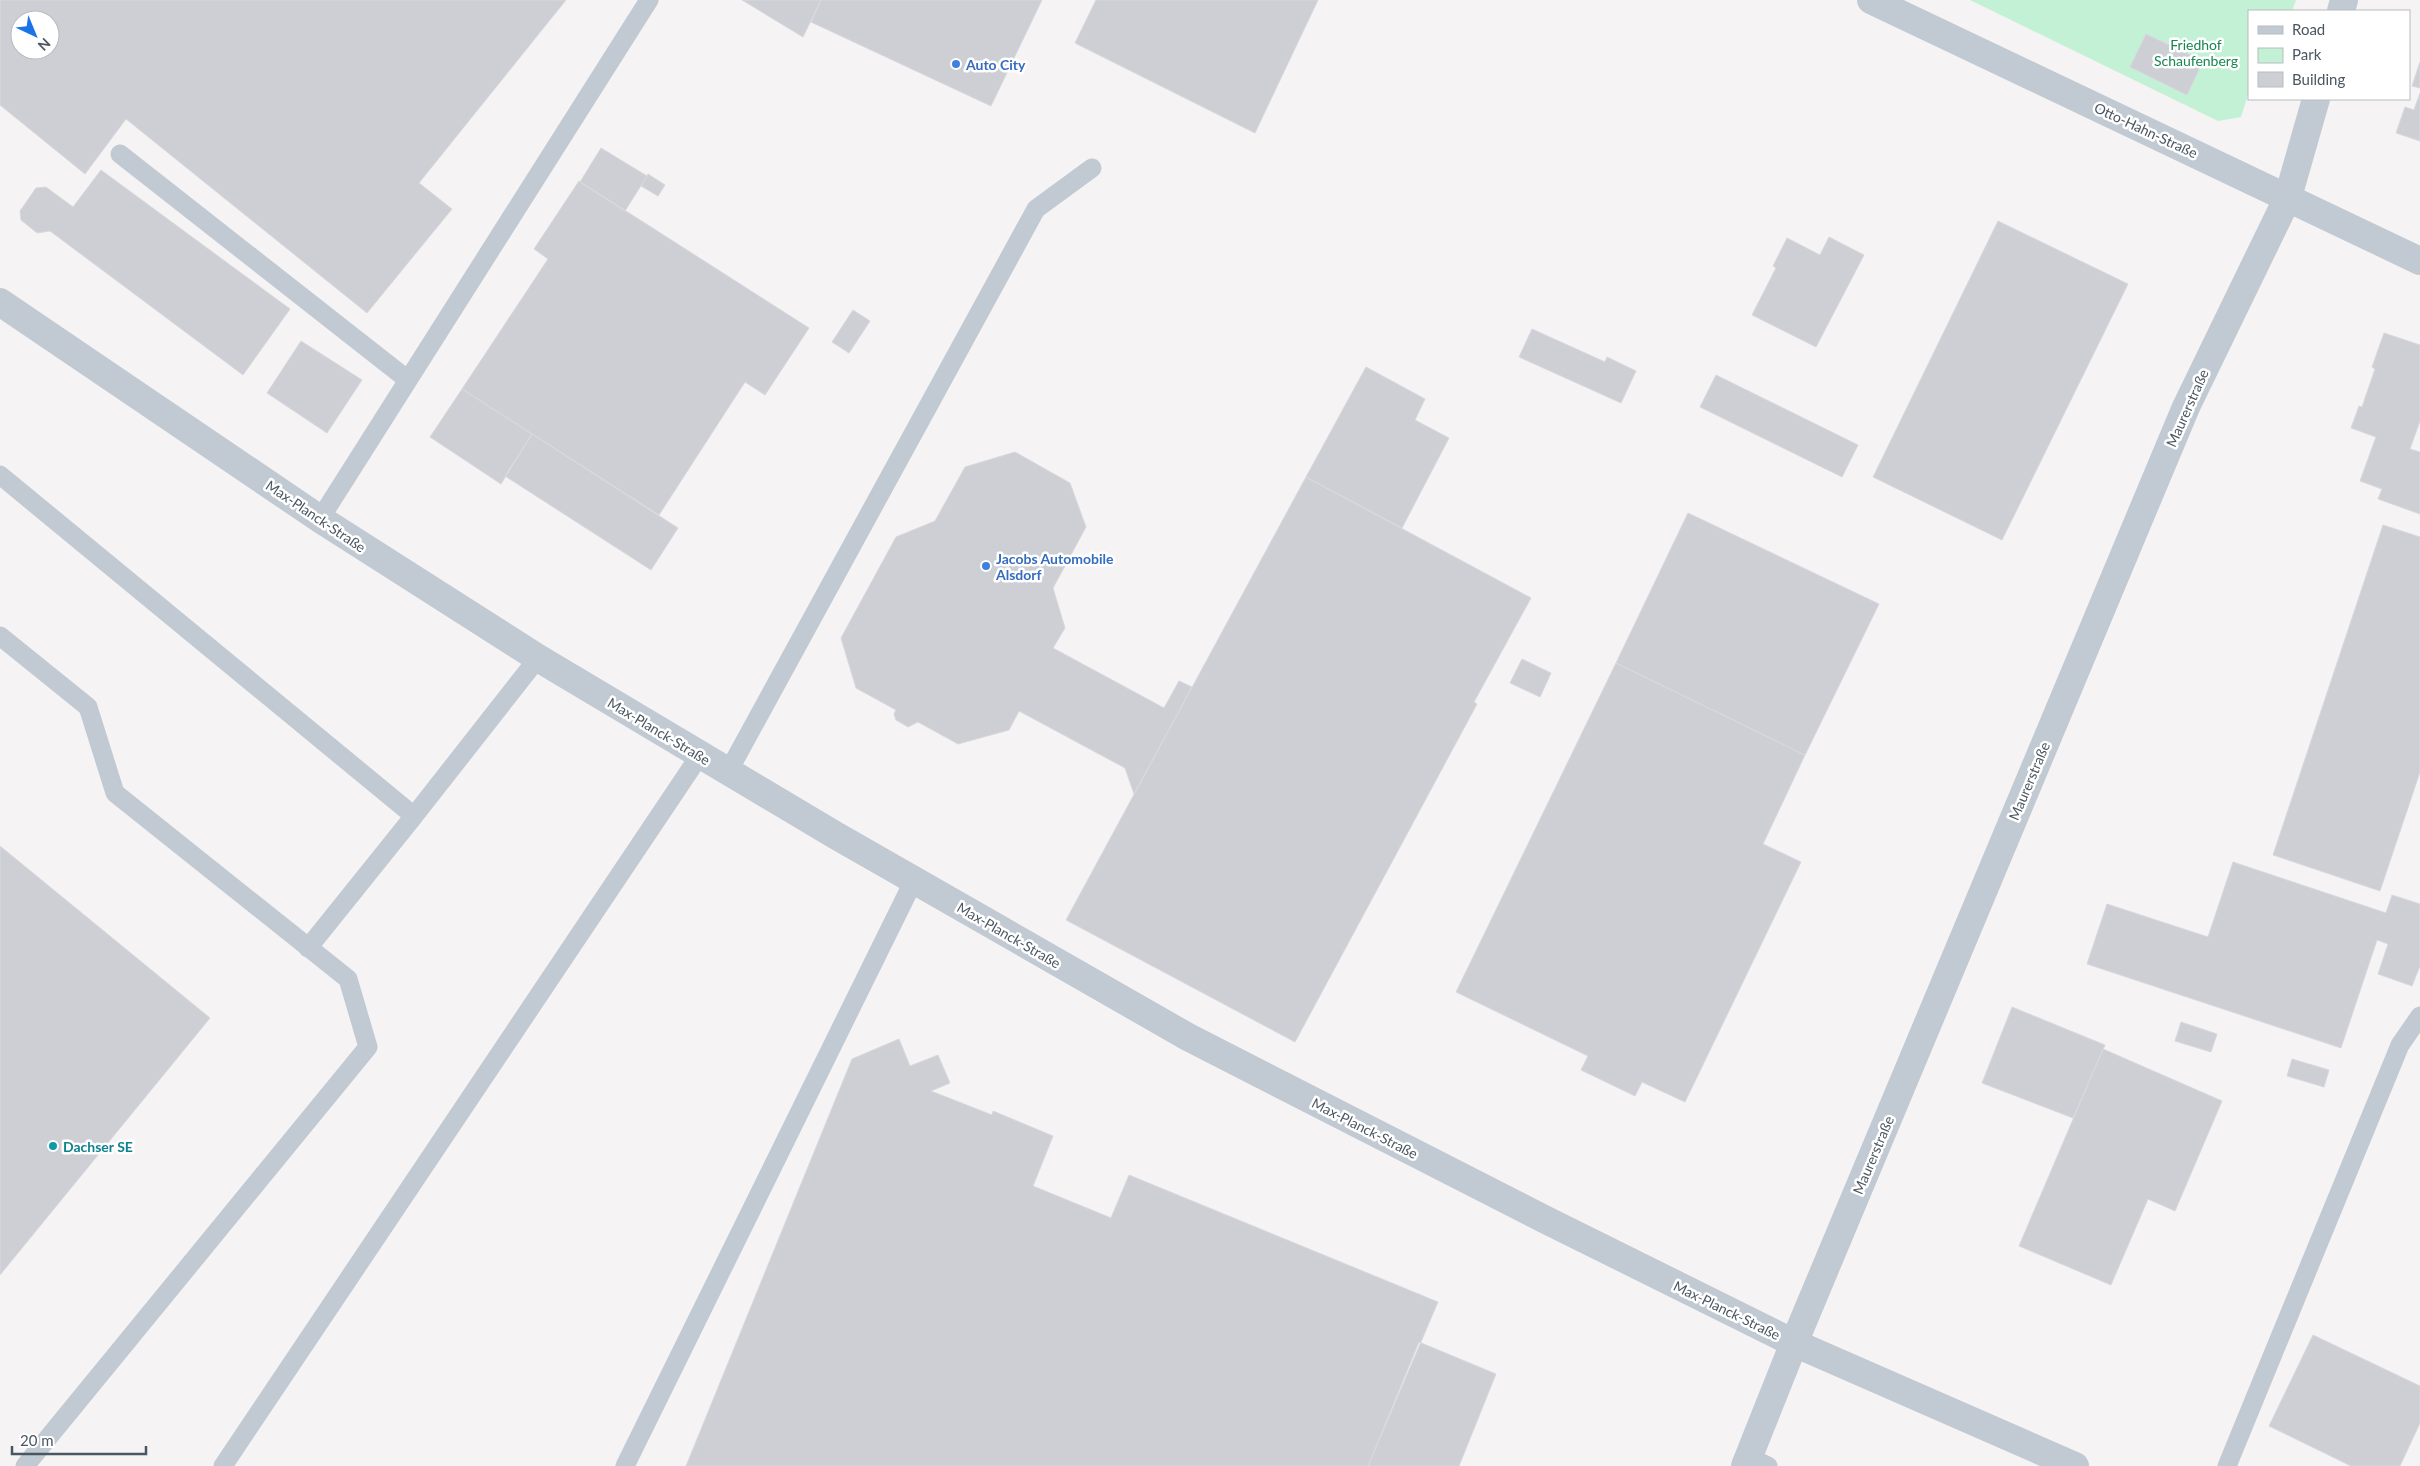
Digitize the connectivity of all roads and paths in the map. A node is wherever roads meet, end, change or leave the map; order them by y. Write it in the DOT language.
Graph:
graph roads {
  1 [pos="649,0"];
  2 [pos="1871,0"];
  3 [pos="2316,100"];
  4 [pos="120,154"];
  5 [pos="1092,168"];
  6 [pos="2288,197"];
  7 [pos="2420,261"];
  8 [pos="0,302"];
  9 [pos="408,380"];
  10 [pos="0,475"];
  11 [pos="320,519"];
  12 [pos="0,636"];
  13 [pos="538,658"];
  14 [pos="700,755"];
  15 [pos="728,772"];
  16 [pos="414,816"];
  17 [pos="914,880"];
  18 [pos="308,948"];
  19 [pos="2420,1016"];
  20 [pos="1794,1343"];
  21 [pos="1754,1463"];
  22 [pos="25,1466"];
  23 [pos="223,1466"];
  24 [pos="625,1466"];
  25 [pos="2075,1466"];
  26 [pos="2227,1466"];
  1 -- 9 [label="lane"];
  2 -- 6 [label="street, Otto-Hahn-Straße"];
  3 -- 6 [label="street, Maurerstraße"];
  4 -- 9 [label="lane"];
  5 -- 15 [label="lane"];
  6 -- 7 [label="street, Otto-Hahn-Straße"];
  6 -- 20 [label="street, Maurerstraße"];
  8 -- 11 [label="street, Max-Planck-Straße"];
  9 -- 11 [label="lane"];
  10 -- 16 [label="lane"];
  11 -- 13 [label="street, Max-Planck-Straße"];
  12 -- 18 [label="lane"];
  13 -- 14 [label="street, Max-Planck-Straße"];
  13 -- 16 [label="lane"];
  14 -- 15 [label="street, Max-Planck-Straße"];
  14 -- 23 [label="lane"];
  15 -- 17 [label="street, Max-Planck-Straße"];
  16 -- 18 [label="lane"];
  17 -- 20 [label="street, Max-Planck-Straße"];
  17 -- 24 [label="lane"];
  18 -- 22 [label="lane"];
  19 -- 26 [label="lane"];
  20 -- 21 [label="street, Maurerstraße"];
  20 -- 25 [label="street, Max-Planck-Straße"];
}
